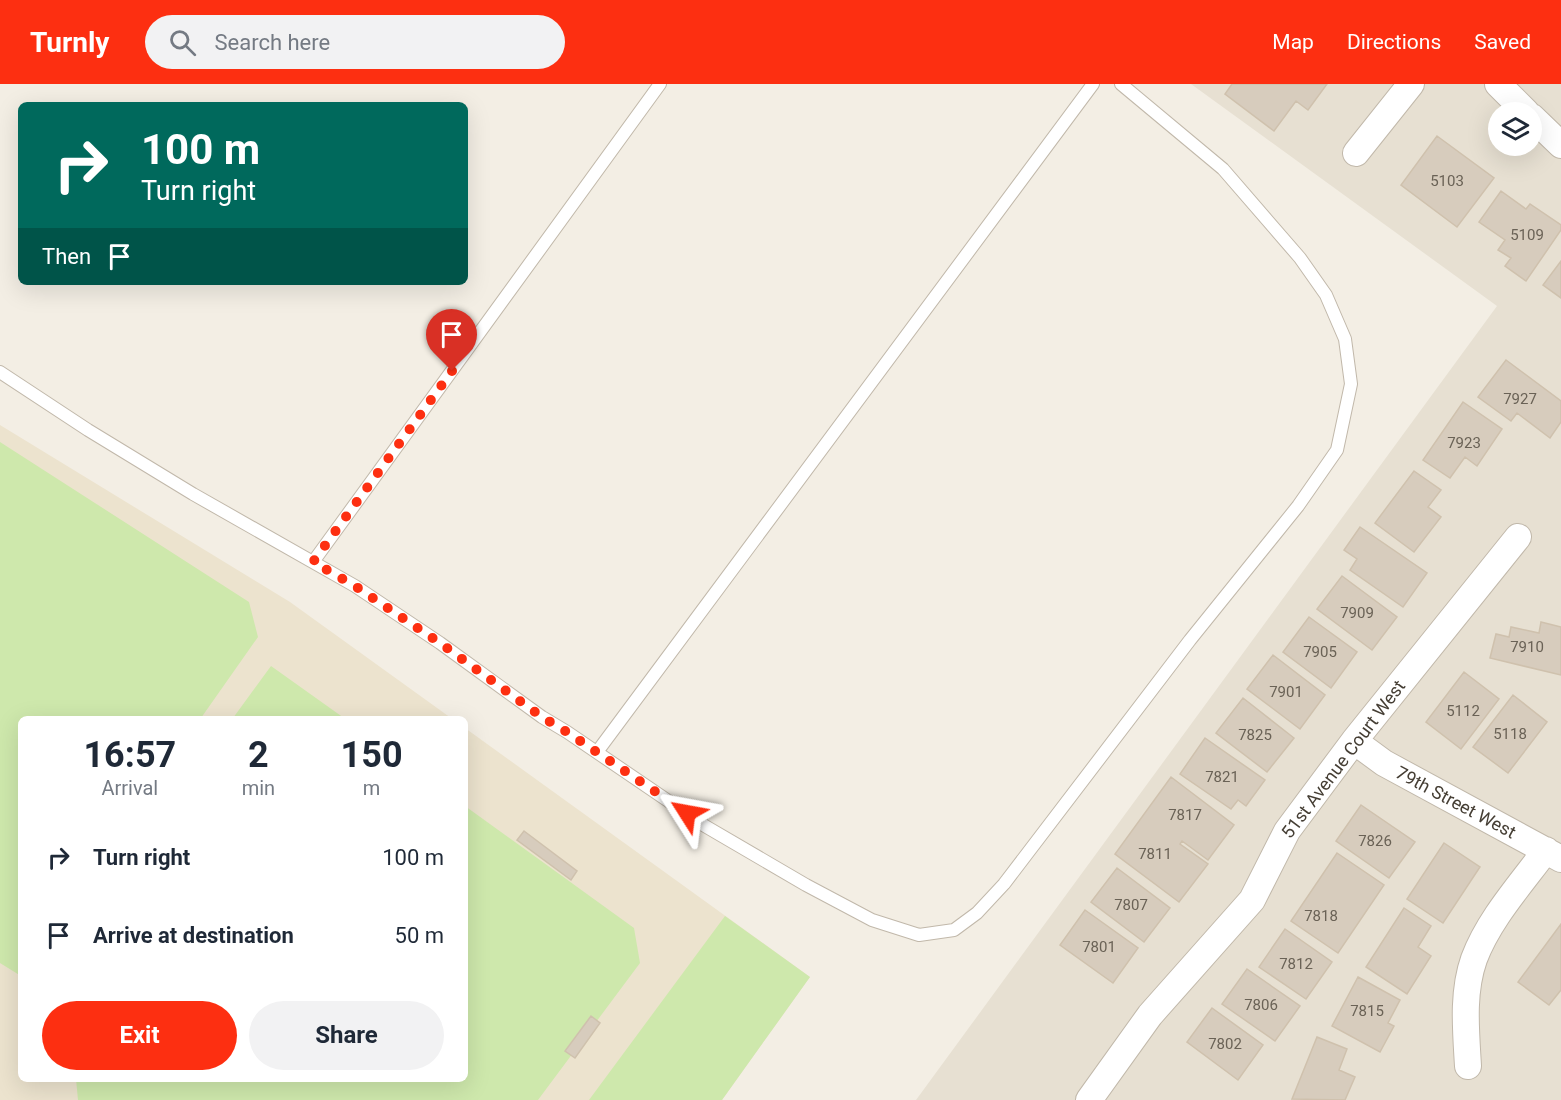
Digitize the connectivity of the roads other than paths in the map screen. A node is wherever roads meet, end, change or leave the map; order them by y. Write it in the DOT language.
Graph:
graph roads {
  1 [pos="660,84"];
  2 [pos="1093,84"];
  3 [pos="1121,84"];
  4 [pos="1411,84"];
  5 [pos="1498,84"];
  6 [pos="1516,102"];
  7 [pos="1542,127"];
  8 [pos="1561,146"];
  9 [pos="1356,153"];
  10 [pos="0,372"];
  11 [pos="1518,537"];
  12 [pos="313,562"];
  13 [pos="1354,741"];
  14 [pos="597,753"];
  15 [pos="1553,855"];
  16 [pos="1468,1066"];
  17 [pos="1089,1100"];
  1 -- 12 [label="lane"];
  2 -- 14 [label="lane"];
  3 -- 14 [label="lane"];
  4 -- 9 [label="street"];
  5 -- 6 [label="street"];
  7 -- 8 [label="street"];
  10 -- 12 [label="lane"];
  11 -- 13 [label="street, 51st Avenue Court West"];
  12 -- 14 [label="lane"];
  13 -- 15 [label="street, 79th Street West"];
  13 -- 17 [label="street, 51st Avenue Court West"];
  15 -- 16 [label="street"];
}
